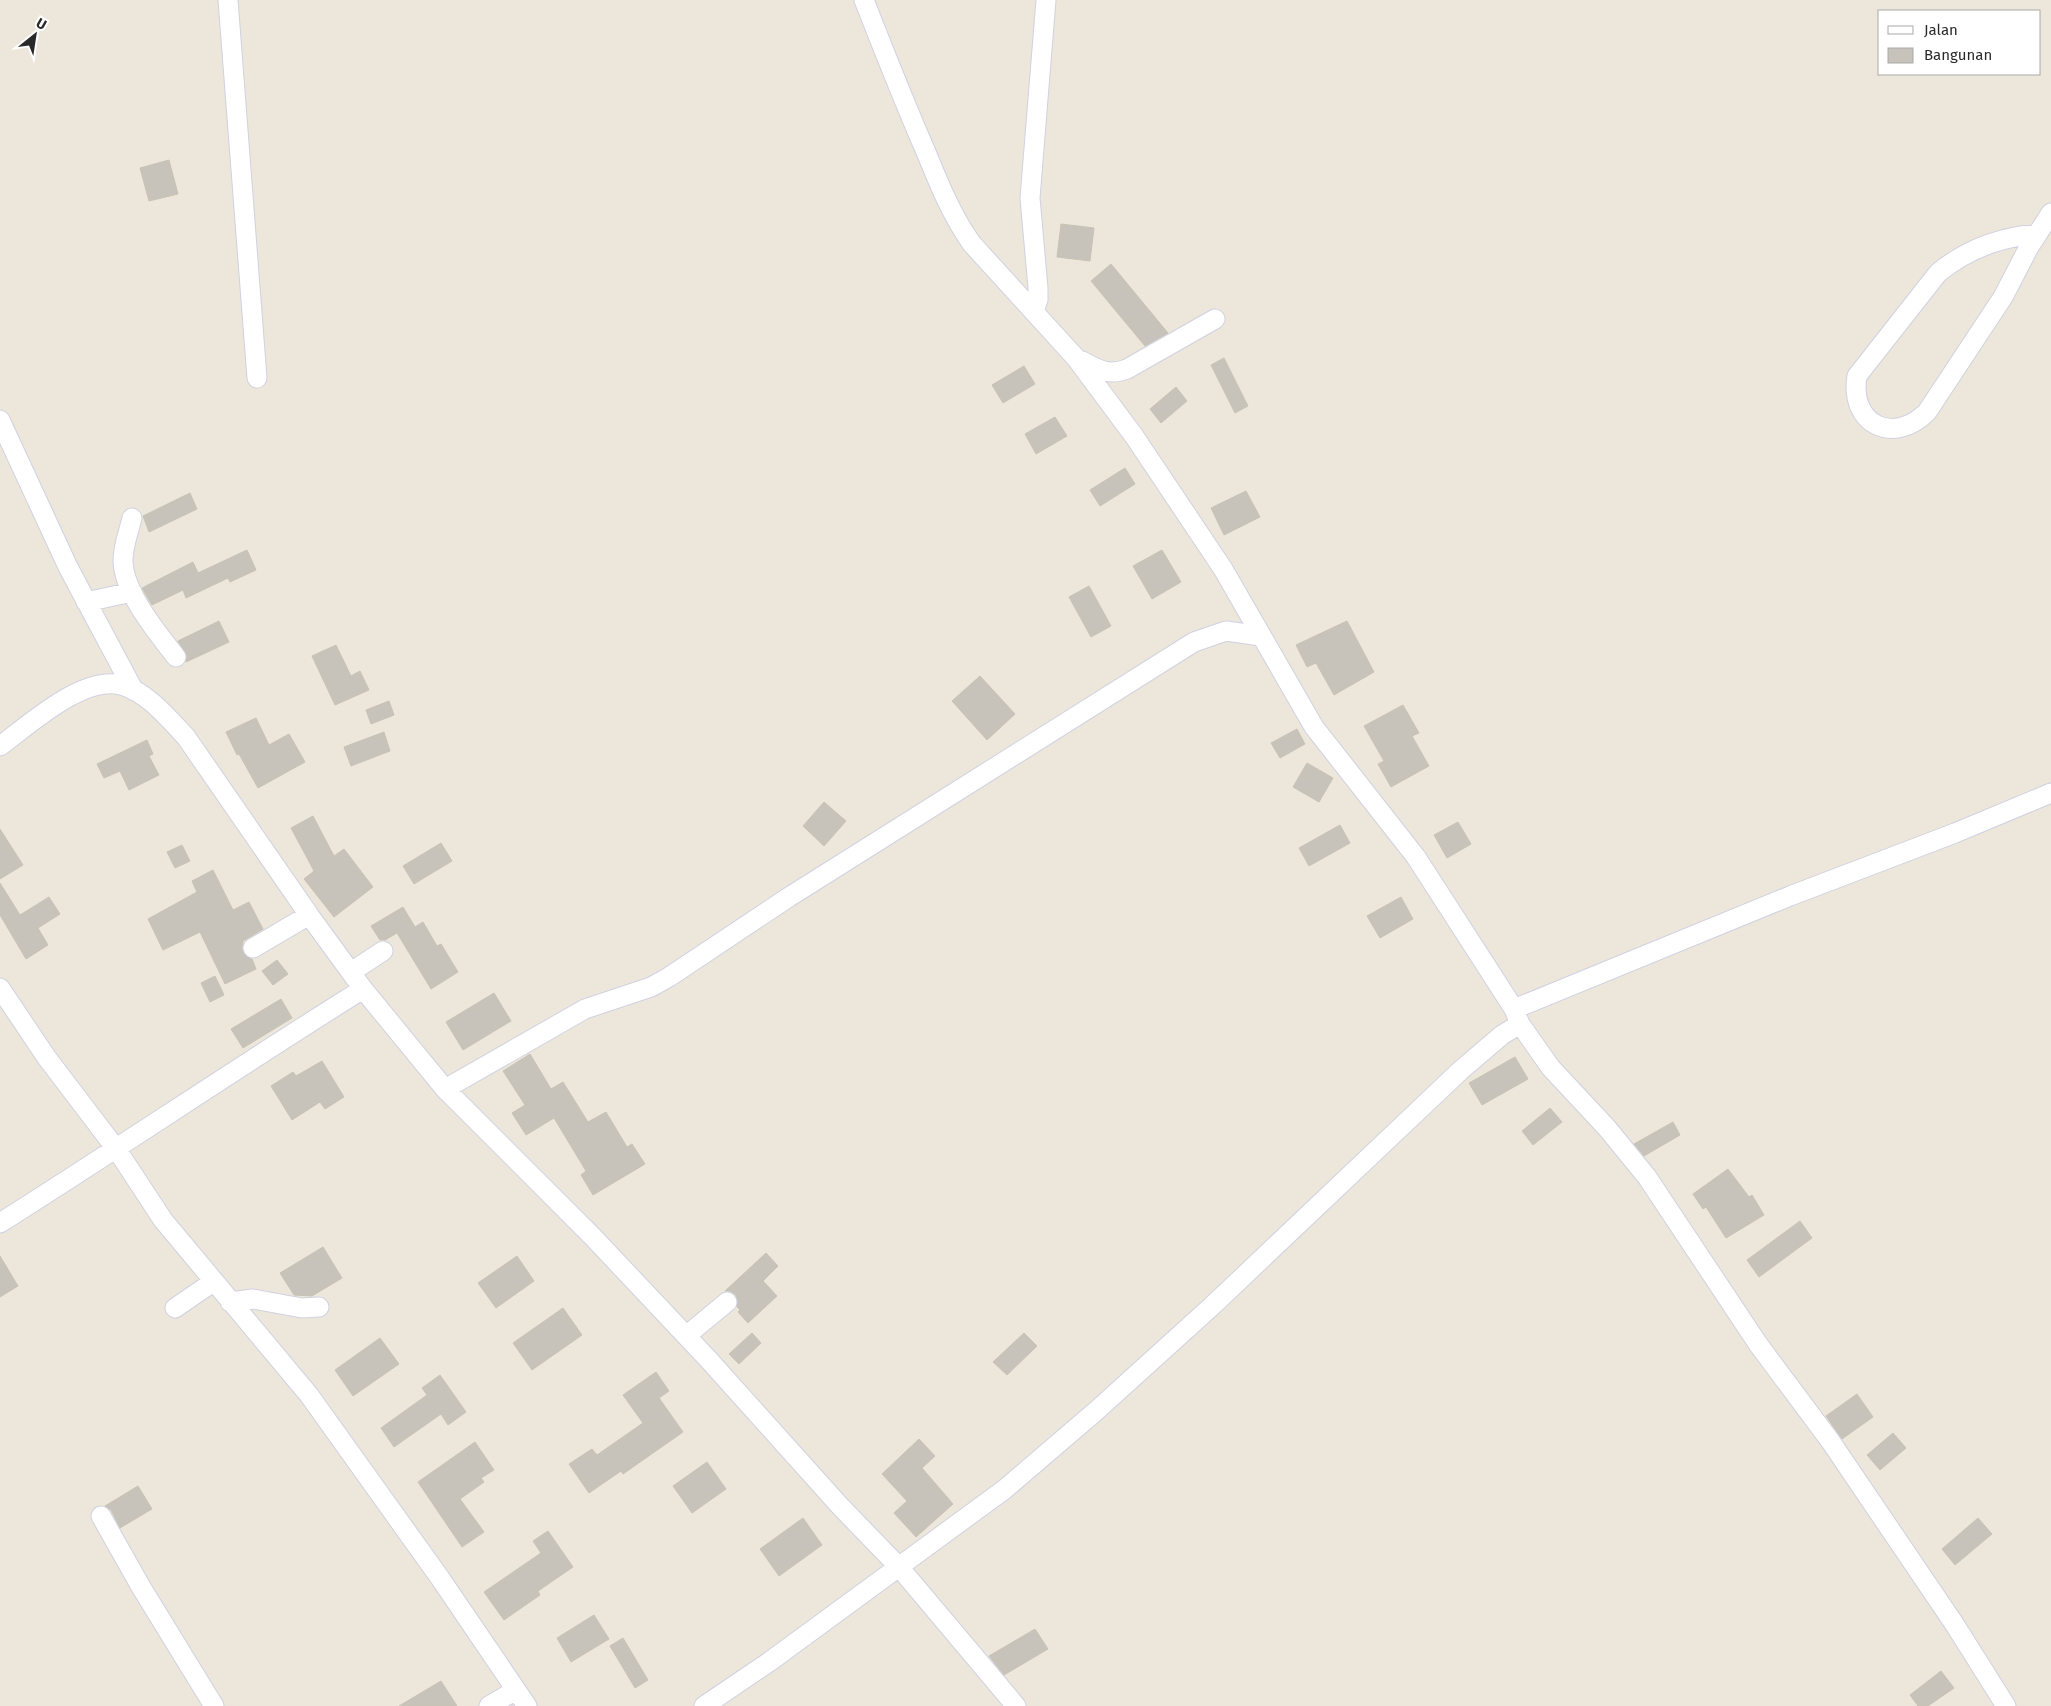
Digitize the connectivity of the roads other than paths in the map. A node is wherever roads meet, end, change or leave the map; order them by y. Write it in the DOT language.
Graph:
graph roads {
  1 [pos="228,0"];
  2 [pos="864,0"];
  3 [pos="1046,0"];
  4 [pos="2051,213"];
  5 [pos="2037,234"];
  6 [pos="1034,311"];
  7 [pos="1215,319"];
  8 [pos="1076,358"];
  9 [pos="257,378"];
  10 [pos="0,420"];
  11 [pos="132,518"];
  12 [pos="132,592"];
  13 [pos="86,602"];
  14 [pos="1260,636"];
  15 [pos="176,657"];
  16 [pos="134,691"];
  17 [pos="0,746"];
  18 [pos="2051,793"];
  19 [pos="309,915"];
  20 [pos="253,948"];
  21 [pos="383,951"];
  22 [pos="351,972"];
  23 [pos="0,988"];
  24 [pos="363,989"];
  25 [pos="1517,1017"];
  26 [pos="445,1089"];
  27 [pos="117,1150"];
  28 [pos="0,1223"];
  29 [pos="213,1282"];
  30 [pos="230,1302"];
  31 [pos="727,1302"];
  32 [pos="175,1308"];
  33 [pos="319,1308"];
  34 [pos="686,1336"];
  35 [pos="102,1516"];
  36 [pos="899,1568"];
  37 [pos="516,1690"];
  38 [pos="214,1706"];
  39 [pos="489,1706"];
  40 [pos="527,1706"];
  41 [pos="704,1706"];
  42 [pos="1016,1706"];
  43 [pos="2006,1706"];
  1 -- 9 [label="street"];
  2 -- 6 [label="street"];
  3 -- 6 [label="street"];
  4 -- 5 [label="street"];
  5 -- 5 [label="street"];
  6 -- 8 [label="street"];
  7 -- 8 [label="street"];
  8 -- 14 [label="street"];
  10 -- 13 [label="street"];
  11 -- 12 [label="street"];
  12 -- 13 [label="street"];
  12 -- 15 [label="street"];
  13 -- 16 [label="street"];
  14 -- 25 [label="street"];
  14 -- 26 [label="street"];
  16 -- 17 [label="street"];
  16 -- 19 [label="street"];
  18 -- 25 [label="street"];
  19 -- 20 [label="street"];
  19 -- 22 [label="street"];
  21 -- 22 [label="street"];
  22 -- 24 [label="street"];
  23 -- 27 [label="street"];
  24 -- 26 [label="street"];
  24 -- 27 [label="street"];
  25 -- 36 [label="street"];
  25 -- 43 [label="street"];
  26 -- 34 [label="street"];
  27 -- 28 [label="street"];
  27 -- 29 [label="street"];
  29 -- 30 [label="street"];
  29 -- 32 [label="street"];
  30 -- 33 [label="street"];
  30 -- 37 [label="street"];
  31 -- 34 [label="street"];
  34 -- 36 [label="street"];
  35 -- 38 [label="street"];
  36 -- 41 [label="street"];
  36 -- 42 [label="street"];
  37 -- 39 [label="street"];
  37 -- 40 [label="street"];
}
